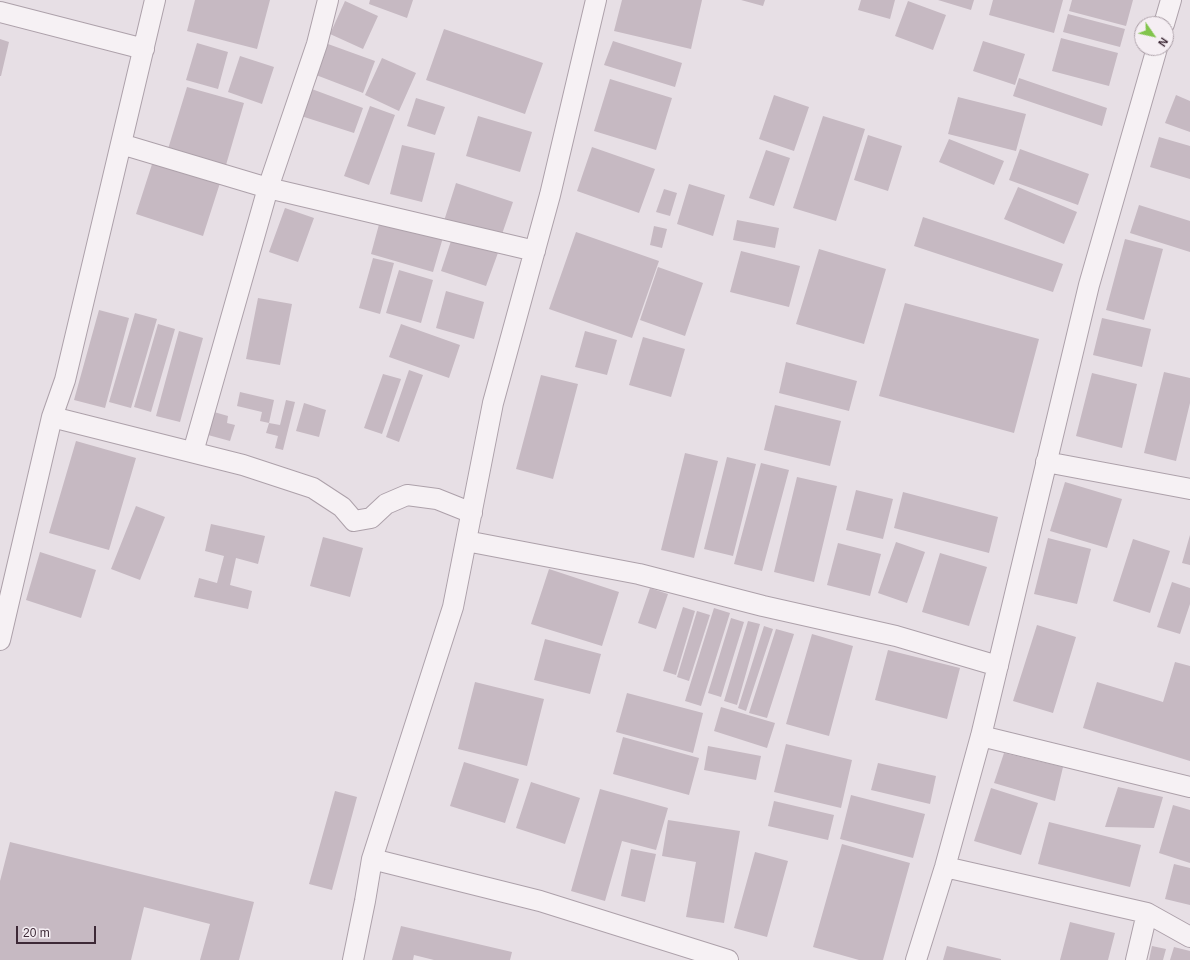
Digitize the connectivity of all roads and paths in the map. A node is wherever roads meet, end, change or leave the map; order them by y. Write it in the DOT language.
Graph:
graph roads {
  1 [pos="155,0"];
  2 [pos="328,0"];
  3 [pos="596,0"];
  4 [pos="1171,0"];
  5 [pos="0,12"];
  6 [pos="1166,16"];
  7 [pos="144,50"];
  8 [pos="1155,56"];
  9 [pos="121,144"];
  10 [pos="268,188"];
  11 [pos="535,251"];
  12 [pos="52,417"];
  13 [pos="193,452"];
  14 [pos="1046,462"];
  15 [pos="1190,489"];
  16 [pos="472,513"];
  17 [pos="466,541"];
  18 [pos="0,640"];
  19 [pos="998,666"];
  20 [pos="982,736"];
  21 [pos="1190,787"];
  22 [pos="372,859"];
  23 [pos="945,867"];
  24 [pos="1147,913"];
  25 [pos="1190,937"];
  26 [pos="353,960"];
  27 [pos="728,960"];
  28 [pos="916,960"];
  29 [pos="1136,960"];
  1 -- 7 [label="street"];
  2 -- 10 [label="street"];
  3 -- 11 [label="street"];
  4 -- 6 [label="street"];
  5 -- 7 [label="street"];
  7 -- 9 [label="street"];
  8 -- 14 [label="street"];
  9 -- 10 [label="street"];
  9 -- 12 [label="street"];
  10 -- 11 [label="street"];
  10 -- 13 [label="street"];
  11 -- 16 [label="street"];
  12 -- 13 [label="street"];
  12 -- 18 [label="street"];
  13 -- 16 [label="street"];
  14 -- 15 [label="street"];
  14 -- 19 [label="street"];
  16 -- 17 [label="street"];
  17 -- 19 [label="street"];
  17 -- 22 [label="street"];
  19 -- 20 [label="street"];
  20 -- 21 [label="street"];
  20 -- 23 [label="street"];
  22 -- 26 [label="street"];
  22 -- 27 [label="street"];
  23 -- 24 [label="street"];
  23 -- 28 [label="street"];
  24 -- 25 [label="street"];
  24 -- 29 [label="street"];
}
